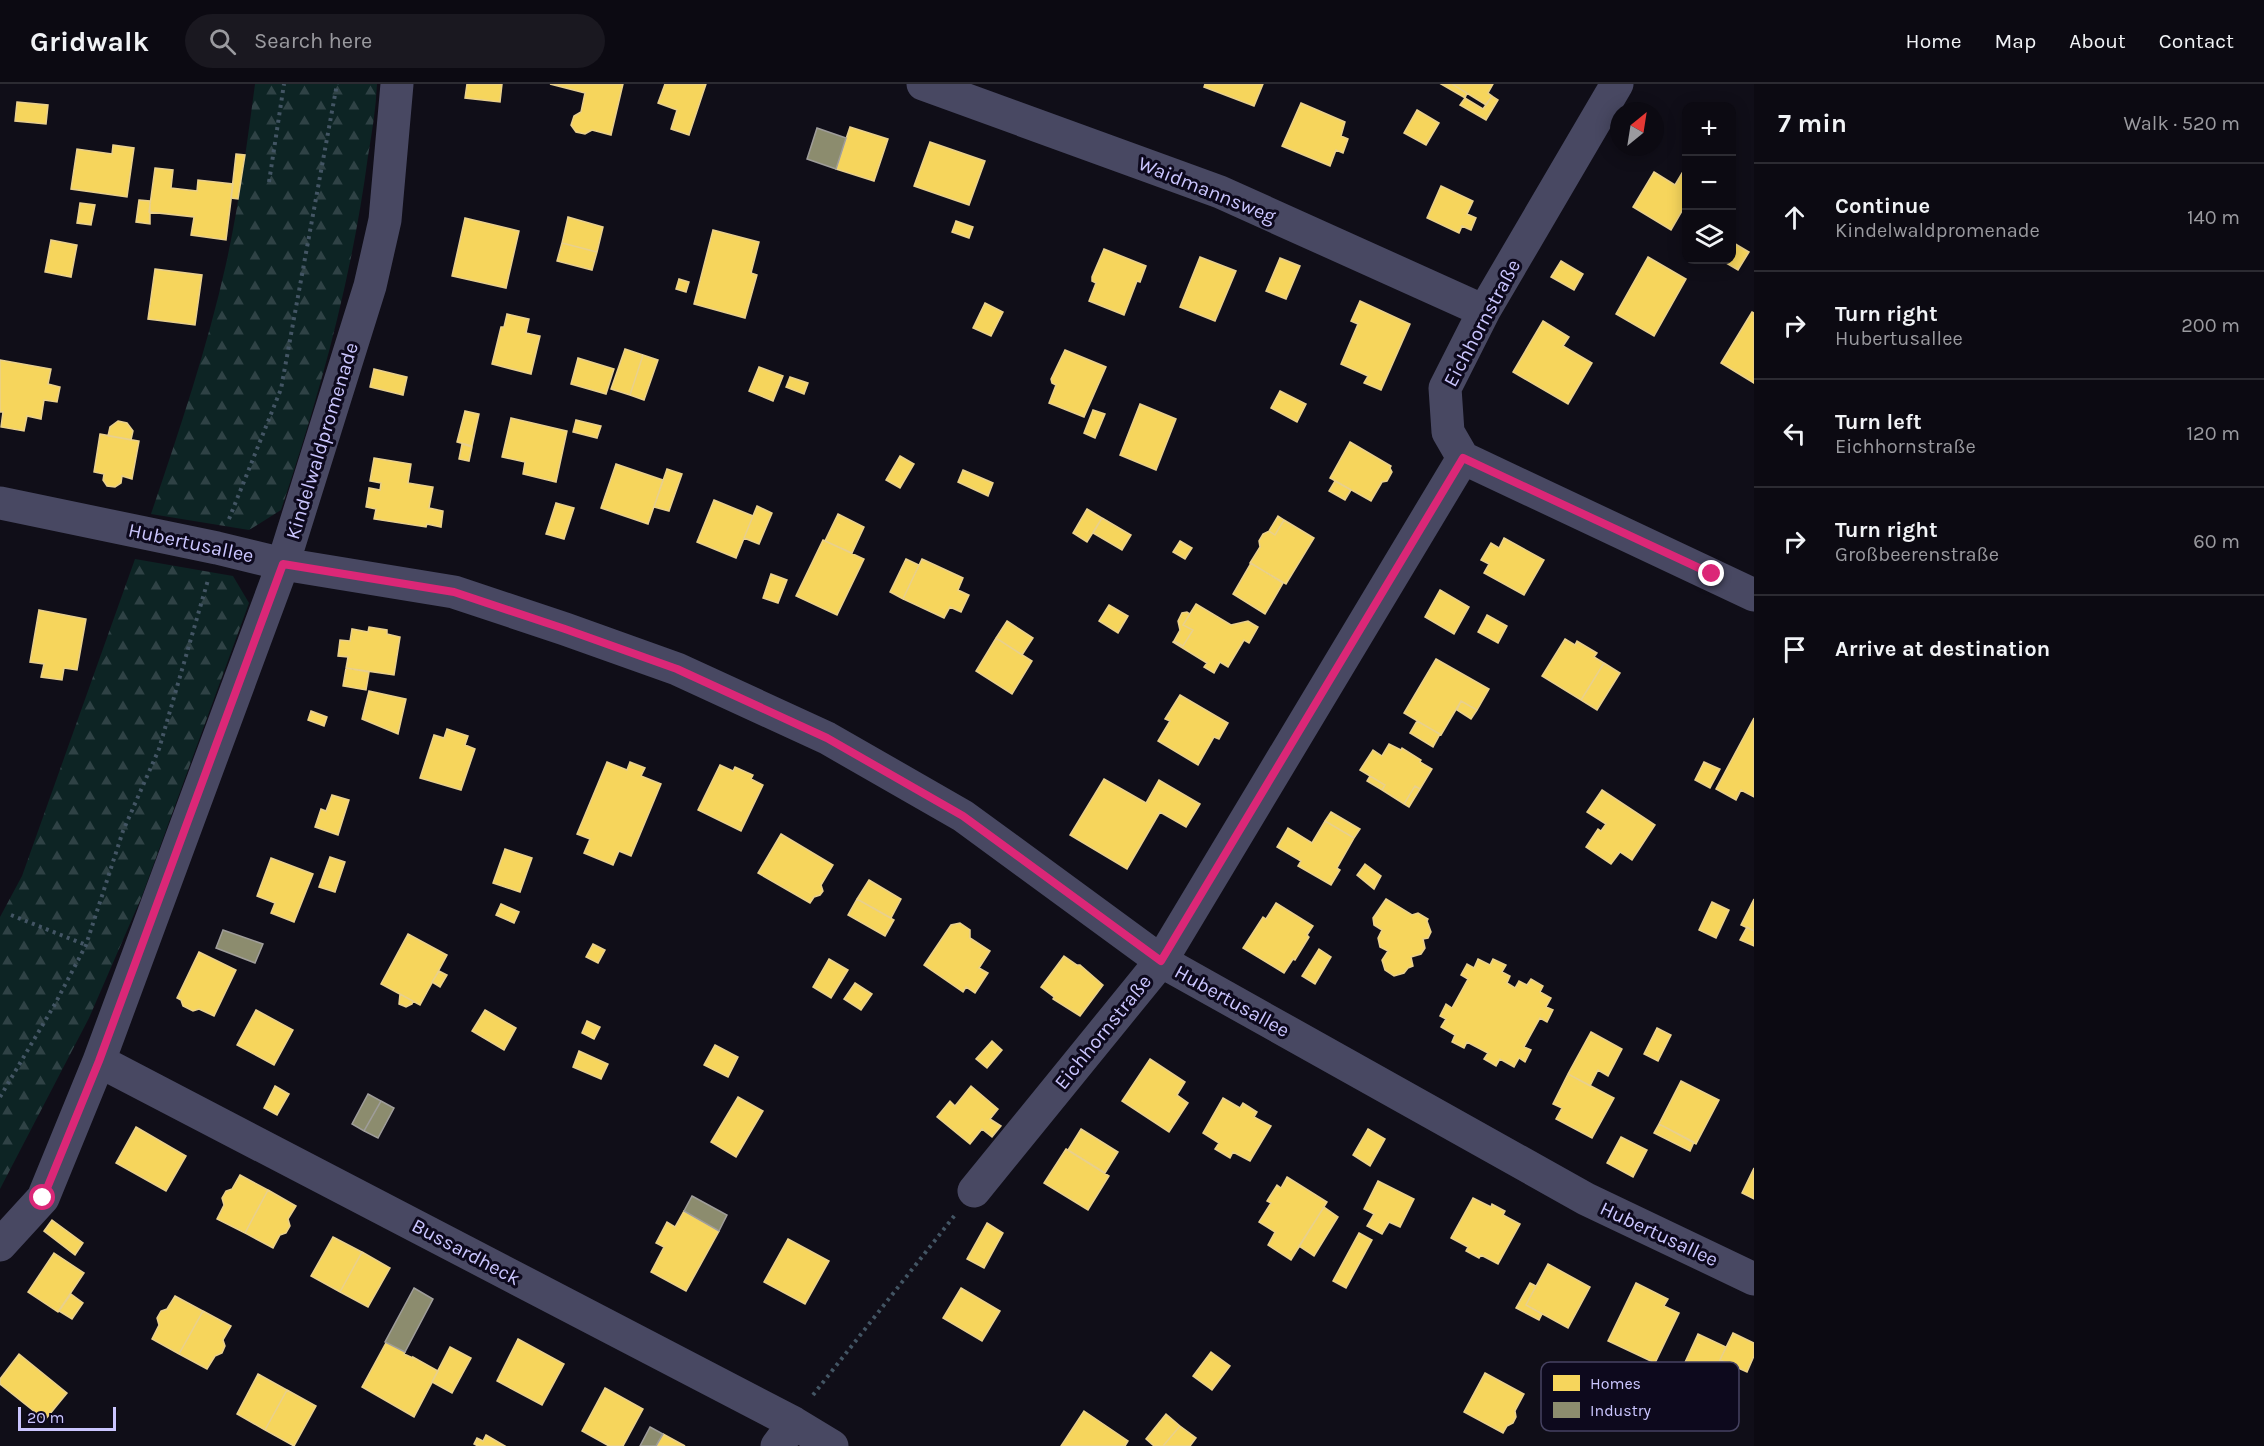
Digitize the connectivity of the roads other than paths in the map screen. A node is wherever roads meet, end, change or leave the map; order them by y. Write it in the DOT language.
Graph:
graph roads {
  1 [pos="397,84"];
  2 [pos="923,84"];
  3 [pos="1617,84"];
  4 [pos="1484,311"];
  5 [pos="1463,458"];
  6 [pos="0,503"];
  7 [pos="283,564"];
  8 [pos="1754,595"];
  9 [pos="1161,961"];
  10 [pos="99,1061"];
  11 [pos="974,1191"];
  12 [pos="0,1245"];
  13 [pos="1754,1279"];
  14 [pos="785,1435"];
  15 [pos="832,1446"];
  1 -- 7 [label="street, Kindelwaldpromenade"];
  2 -- 4 [label="street, Waidmannsweg"];
  3 -- 4 [label="street, Eichhornstraße"];
  4 -- 5 [label="street, Eichhornstraße"];
  5 -- 8 [label="street"];
  5 -- 9 [label="street, Eichhornstraße"];
  6 -- 7 [label="street, Hubertusallee"];
  7 -- 9 [label="street, Hubertusallee"];
  7 -- 10 [label="street, Kindelwaldpromenade"];
  9 -- 11 [label="street, Eichhornstraße"];
  9 -- 13 [label="street, Hubertusallee"];
  10 -- 12 [label="street, Kindelwaldpromenade"];
  10 -- 14 [label="street, Bussardheck"];
  14 -- 15 [label="street, Bussardheck"];
}
